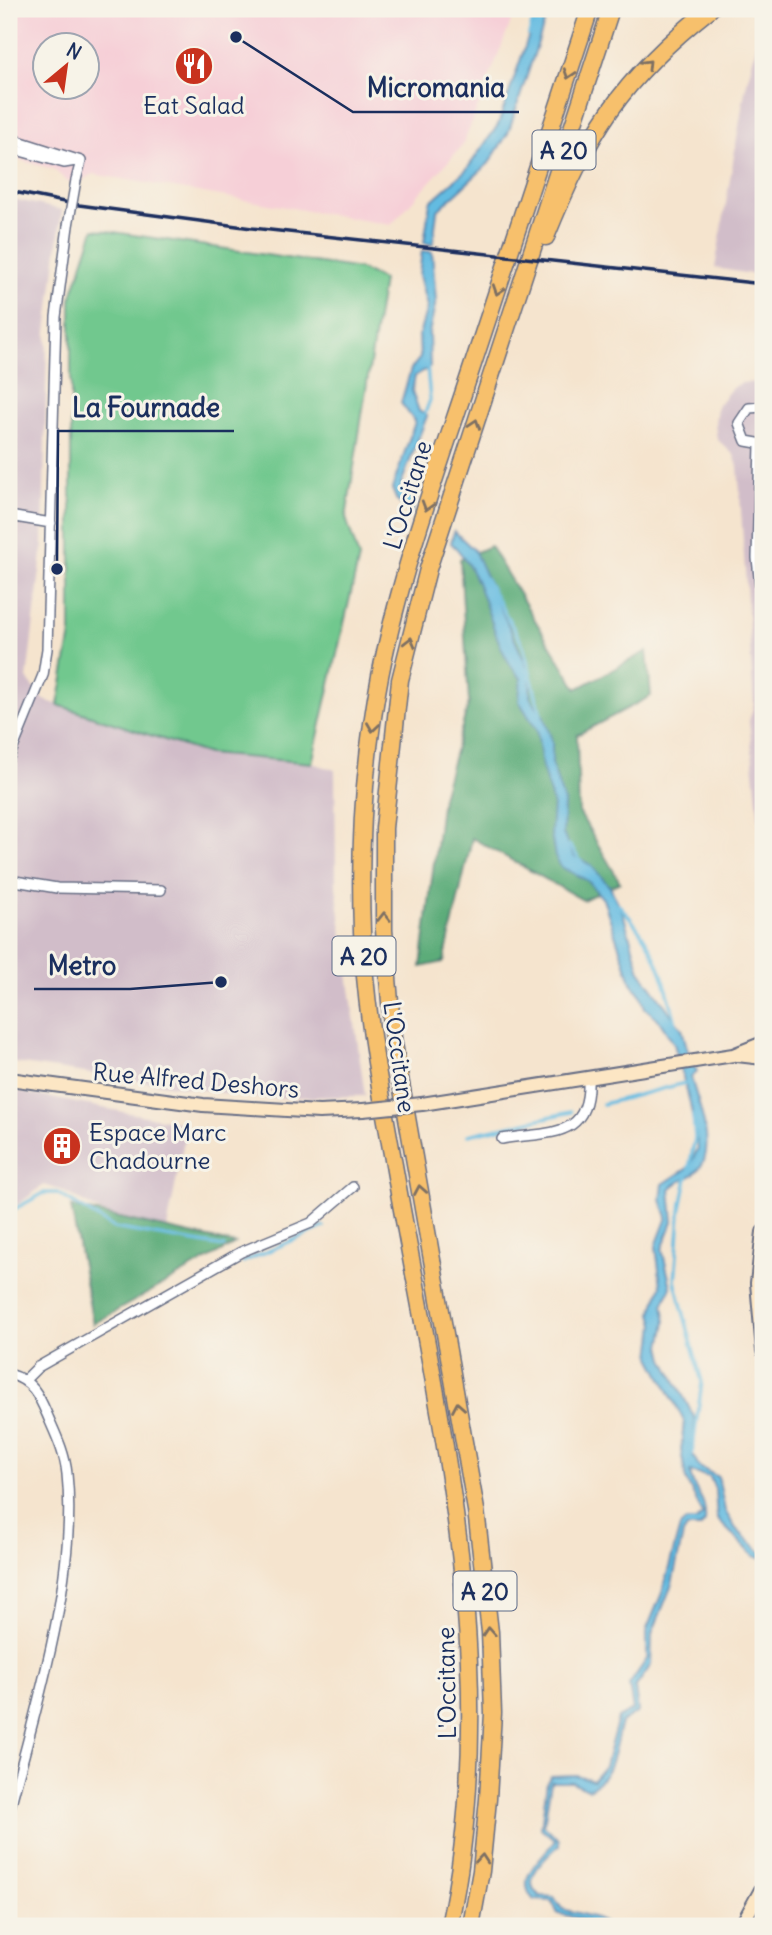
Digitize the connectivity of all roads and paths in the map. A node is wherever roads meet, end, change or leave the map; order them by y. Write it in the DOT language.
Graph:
graph roads {
  1 [pos="590,9"];
  2 [pos="611,9"];
  3 [pos="710,9"];
  4 [pos="9,138"];
  5 [pos="9,148"];
  6 [pos="81,160"];
  7 [pos="518,292"];
  8 [pos="763,407"];
  9 [pos="762,444"];
  10 [pos="9,516"];
  11 [pos="51,523"];
  12 [pos="763,616"];
  13 [pos="9,758"];
  14 [pos="9,880"];
  15 [pos="161,890"];
  16 [pos="763,1043"];
  17 [pos="733,1055"];
  18 [pos="763,1058"];
  19 [pos="9,1077"];
  20 [pos="588,1077"];
  21 [pos="502,1139"];
  22 [pos="353,1187"];
  23 [pos="763,1232"];
  24 [pos="763,1351"];
  25 [pos="9,1374"];
  26 [pos="26,1379"];
  27 [pos="9,1811"];
  28 [pos="763,1886"];
  29 [pos="449,1926"];
  30 [pos="471,1926"];
  31 [pos="741,1926"];
  1 -- 29 [label="highway, L'Occitane / A 20, one-way"];
  2 -- 7 [label="highway, L'Occitane / A 20"];
  7 -- 3 [label="highway, one-way"];
  4 -- 6 [label="street"];
  5 -- 6 [label="street"];
  6 -- 11 [label="street, bridge"];
  30 -- 7 [label="highway, L'Occitane / A 20, one-way"];
  8 -- 9 [label="street"];
  9 -- 12 [label="street"];
  10 -- 11 [label="street"];
  11 -- 13 [label="street"];
  14 -- 15 [label="street"];
  16 -- 17 [label="main road"];
  17 -- 18 [label="main road"];
  17 -- 20 [label="main road"];
  19 -- 20 [label="main road, Rue Alfred Deshors, bridge"];
  20 -- 21 [label="street"];
  22 -- 26 [label="street"];
  23 -- 24 [label="main road"];
  25 -- 26 [label="street"];
  26 -- 27 [label="street"];
  28 -- 31 [label="main road"];
}
